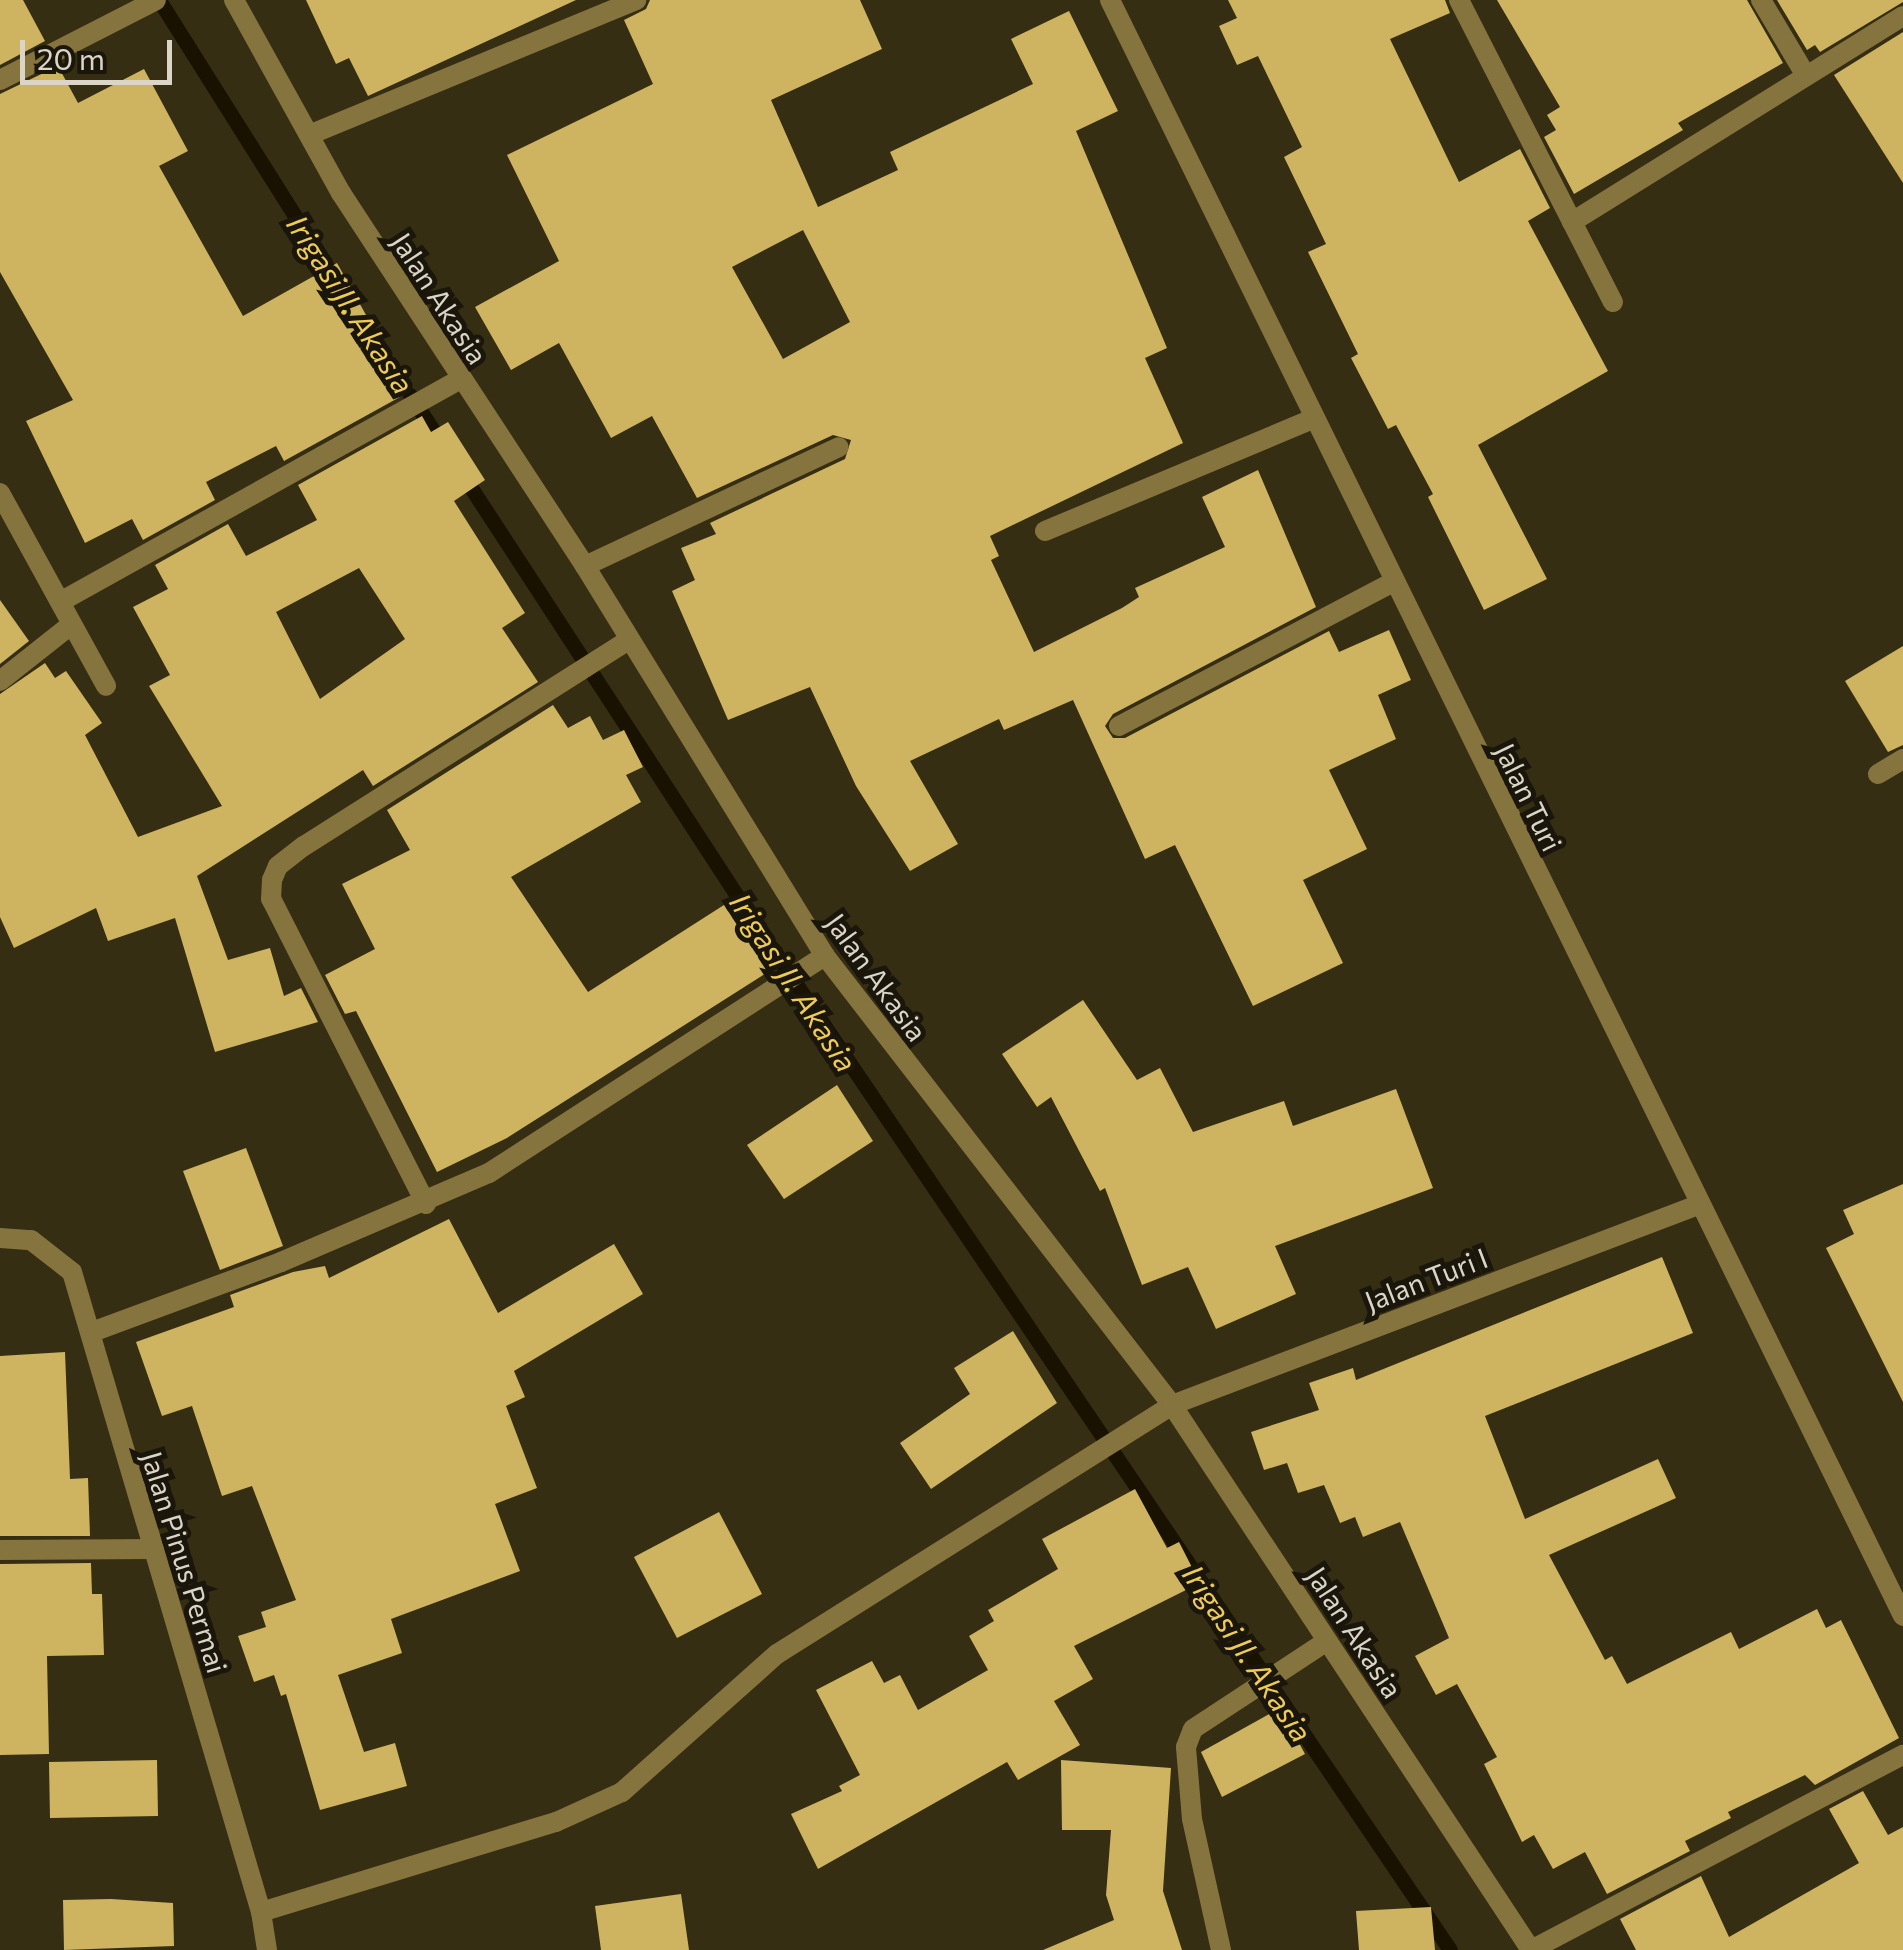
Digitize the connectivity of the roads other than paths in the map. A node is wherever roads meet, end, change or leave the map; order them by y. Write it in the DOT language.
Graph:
graph roads {
  1 [pos="156,0"];
  2 [pos="234,0"];
  3 [pos="636,0"];
  4 [pos="1110,0"];
  5 [pos="1459,0"];
  6 [pos="1761,0"];
  7 [pos="1903,16"];
  8 [pos="1805,74"];
  9 [pos="0,80"];
  10 [pos="309,136"];
  11 [pos="1572,222"];
  12 [pos="1613,302"];
  13 [pos="460,379"];
  14 [pos="1313,419"];
  15 [pos="839,447"];
  16 [pos="0,493"];
  17 [pos="1045,532"];
  18 [pos="585,566"];
  19 [pos="1393,582"];
  20 [pos="60,602"];
  21 [pos="71,625"];
  22 [pos="626,642"];
  23 [pos="0,681"];
  24 [pos="106,686"];
  25 [pos="1118,726"];
  26 [pos="1903,759"];
  27 [pos="1878,774"];
  28 [pos="824,956"];
  29 [pos="426,1204"];
  30 [pos="1698,1205"];
  31 [pos="0,1238"];
  32 [pos="92,1332"];
  33 [pos="1172,1405"];
  34 [pos="154,1548"];
  35 [pos="0,1550"];
  36 [pos="1903,1616"];
  37 [pos="1327,1641"];
  38 [pos="1903,1754"];
  39 [pos="261,1912"];
  40 [pos="267,1950"];
  41 [pos="1221,1950"];
  42 [pos="1531,1950"];
  1 -- 9 [label="street"];
  2 -- 10 [label="street, Jalan Akasia"];
  3 -- 10 [label="street"];
  4 -- 14 [label="street, Jalan Turi"];
  5 -- 11 [label="street"];
  6 -- 8 [label="street"];
  7 -- 8 [label="street"];
  8 -- 11 [label="street"];
  10 -- 13 [label="street, Jalan Akasia"];
  11 -- 12 [label="street"];
  13 -- 18 [label="street, Jalan Akasia"];
  13 -- 20 [label="street"];
  14 -- 17 [label="street"];
  14 -- 19 [label="street, Jalan Turi"];
  15 -- 18 [label="street"];
  16 -- 20 [label="street"];
  18 -- 22 [label="street, Jalan Akasia"];
  19 -- 25 [label="street"];
  19 -- 30 [label="street, Jalan Turi"];
  20 -- 21 [label="street"];
  21 -- 23 [label="street"];
  21 -- 24 [label="street"];
  22 -- 28 [label="street, Jalan Akasia"];
  22 -- 29 [label="street"];
  26 -- 27 [label="street"];
  28 -- 29 [label="street"];
  28 -- 33 [label="street, Jalan Akasia"];
  29 -- 32 [label="street"];
  30 -- 33 [label="street, Jalan Turi I"];
  30 -- 36 [label="street, Jalan Turi"];
  31 -- 32 [label="street, Jalan Pinus Permai"];
  32 -- 34 [label="street, Jalan Pinus Permai"];
  33 -- 37 [label="street, Jalan Akasia"];
  33 -- 39 [label="street, Jalan Turi I"];
  34 -- 35 [label="street"];
  34 -- 39 [label="street, Jalan Pinus Permai"];
  37 -- 41 [label="street"];
  37 -- 42 [label="street, Jalan Akasia"];
  38 -- 42 [label="street"];
  39 -- 40 [label="street, Jalan Pinus Permai"];
}
